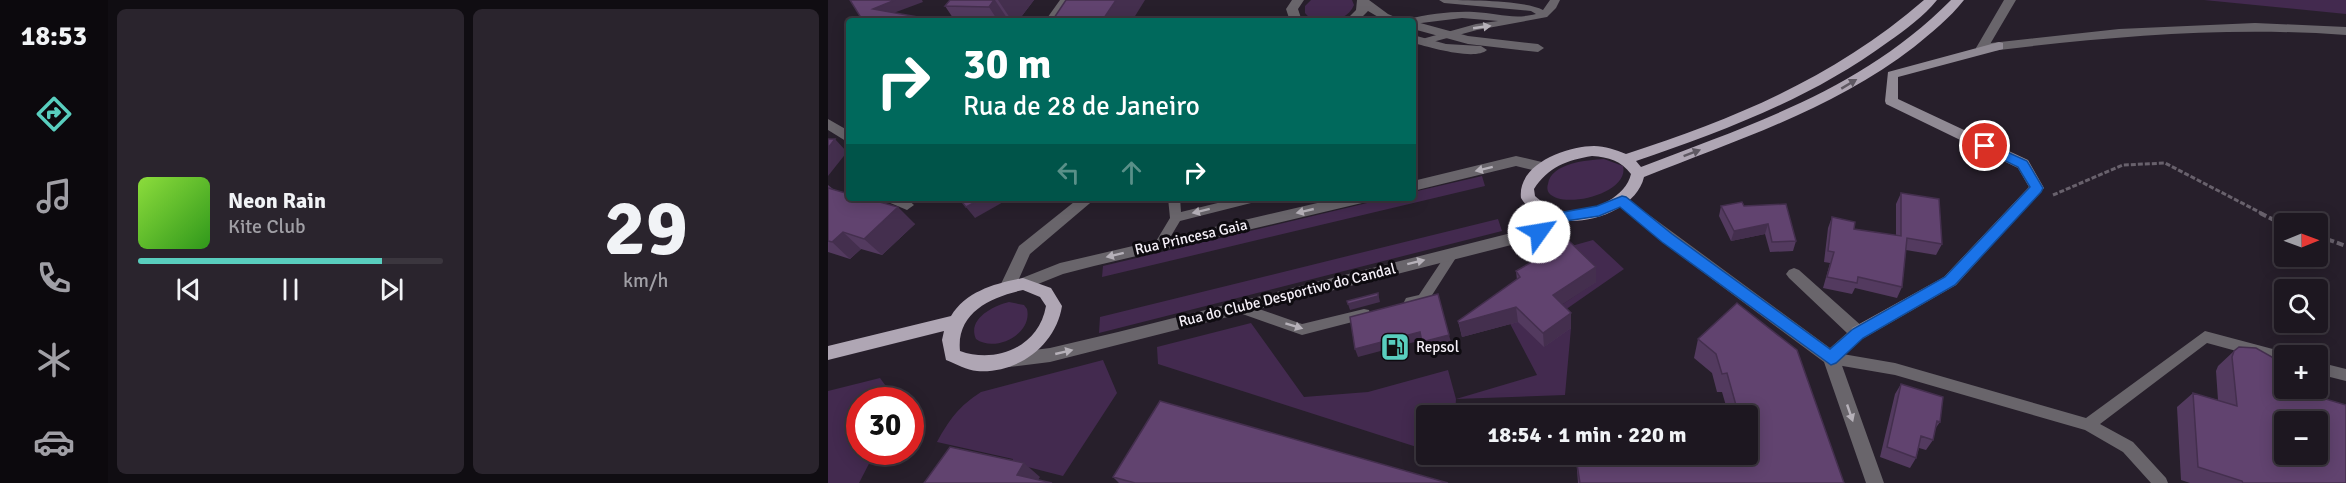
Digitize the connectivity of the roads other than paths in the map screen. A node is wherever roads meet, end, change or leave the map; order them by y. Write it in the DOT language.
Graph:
graph roads {
  1 [pos="1066,0"];
  2 [pos="1298,0"];
  3 [pos="1444,0"];
  4 [pos="1555,0"];
  5 [pos="1931,0"];
  6 [pos="1958,0"];
  7 [pos="2010,0"];
  8 [pos="1364,2"];
  9 [pos="1544,15"];
  10 [pos="1053,18"];
  11 [pos="1295,18"];
  12 [pos="1355,18"];
  13 [pos="1388,18"];
  14 [pos="1416,20"];
  15 [pos="1513,21"];
  16 [pos="1416,26"];
  17 [pos="2346,32"];
  18 [pos="1451,35"];
  19 [pos="1419,40"];
  20 [pos="1999,46"];
  21 [pos="828,124"];
  22 [pos="846,136"];
  23 [pos="1627,159"];
  24 [pos="1541,167"];
  25 [pos="1638,174"];
  26 [pos="1416,185"];
  27 [pos="1622,200"];
  28 [pos="899,201"];
  29 [pos="1085,201"];
  30 [pos="1174,201"];
  31 [pos="1229,201"];
  32 [pos="1349,201"];
  33 [pos="908,205"];
  34 [pos="1563,217"];
  35 [pos="1176,218"];
  36 [pos="1161,243"];
  37 [pos="1452,253"];
  38 [pos="1794,274"];
  39 [pos="1015,285"];
  40 [pos="1401,305"];
  41 [pos="1239,307"];
  42 [pos="1379,310"];
  43 [pos="955,322"];
  44 [pos="1858,333"];
  45 [pos="828,353"];
  46 [pos="2274,355"];
  47 [pos="1831,358"];
  48 [pos="1006,360"];
  49 [pos="2328,370"];
  50 [pos="2346,375"];
  51 [pos="2088,425"];
  52 [pos="1875,483"];
  53 [pos="2161,483"];
  1 -- 10 [label="street"];
  2 -- 11 [label="street"];
  3 -- 9 [label="lane"];
  4 -- 9 [label="lane"];
  5 -- 23 [label="main road"];
  25 -- 6 [label="main road, one-way"];
  7 -- 20 [label="street"];
  8 -- 12 [label="street"];
  8 -- 13 [label="street"];
  9 -- 15 [label="lane"];
  14 -- 15 [label="lane"];
  18 -- 15 [label="lane, one-way"];
  16 -- 18 [label="street"];
  17 -- 20 [label="street"];
  18 -- 19 [label="lane"];
  18 -- 19 [label="street"];
  20 -- 44 [label="main road"];
  21 -- 22 [label="street"];
  23 -- 24 [label="main road"];
  23 -- 25 [label="main road"];
  24 -- 26 [label="street, one-way"];
  24 -- 34 [label="main road"];
  25 -- 27 [label="main road"];
  27 -- 34 [label="main road"];
  27 -- 47 [label="street"];
  28 -- 33 [label="street"];
  29 -- 39 [label="street"];
  30 -- 35 [label="lane"];
  31 -- 35 [label="lane, one-way"];
  32 -- 36 [label="street, Rua Princesa Gaia, one-way"];
  34 -- 37 [label="street, Rua do Clube Desportivo do Candal"];
  35 -- 36 [label="lane"];
  36 -- 39 [label="street, Rua Princesa Gaia, one-way"];
  37 -- 40 [label="lane"];
  41 -- 37 [label="street, Rua do Clube Desportivo do Candal, one-way"];
  38 -- 44 [label="street"];
  39 -- 43 [label="main road"];
  39 -- 48 [label="main road"];
  41 -- 42 [label="lane, one-way"];
  48 -- 41 [label="street, Rua do Clube Desportivo do Candal, one-way"];
  43 -- 45 [label="main road"];
  43 -- 48 [label="main road"];
  44 -- 47 [label="street"];
  46 -- 51 [label="lane"];
  47 -- 51 [label="lane"];
  47 -- 52 [label="street, one-way"];
  49 -- 50 [label="lane"];
  51 -- 53 [label="lane"];
}
